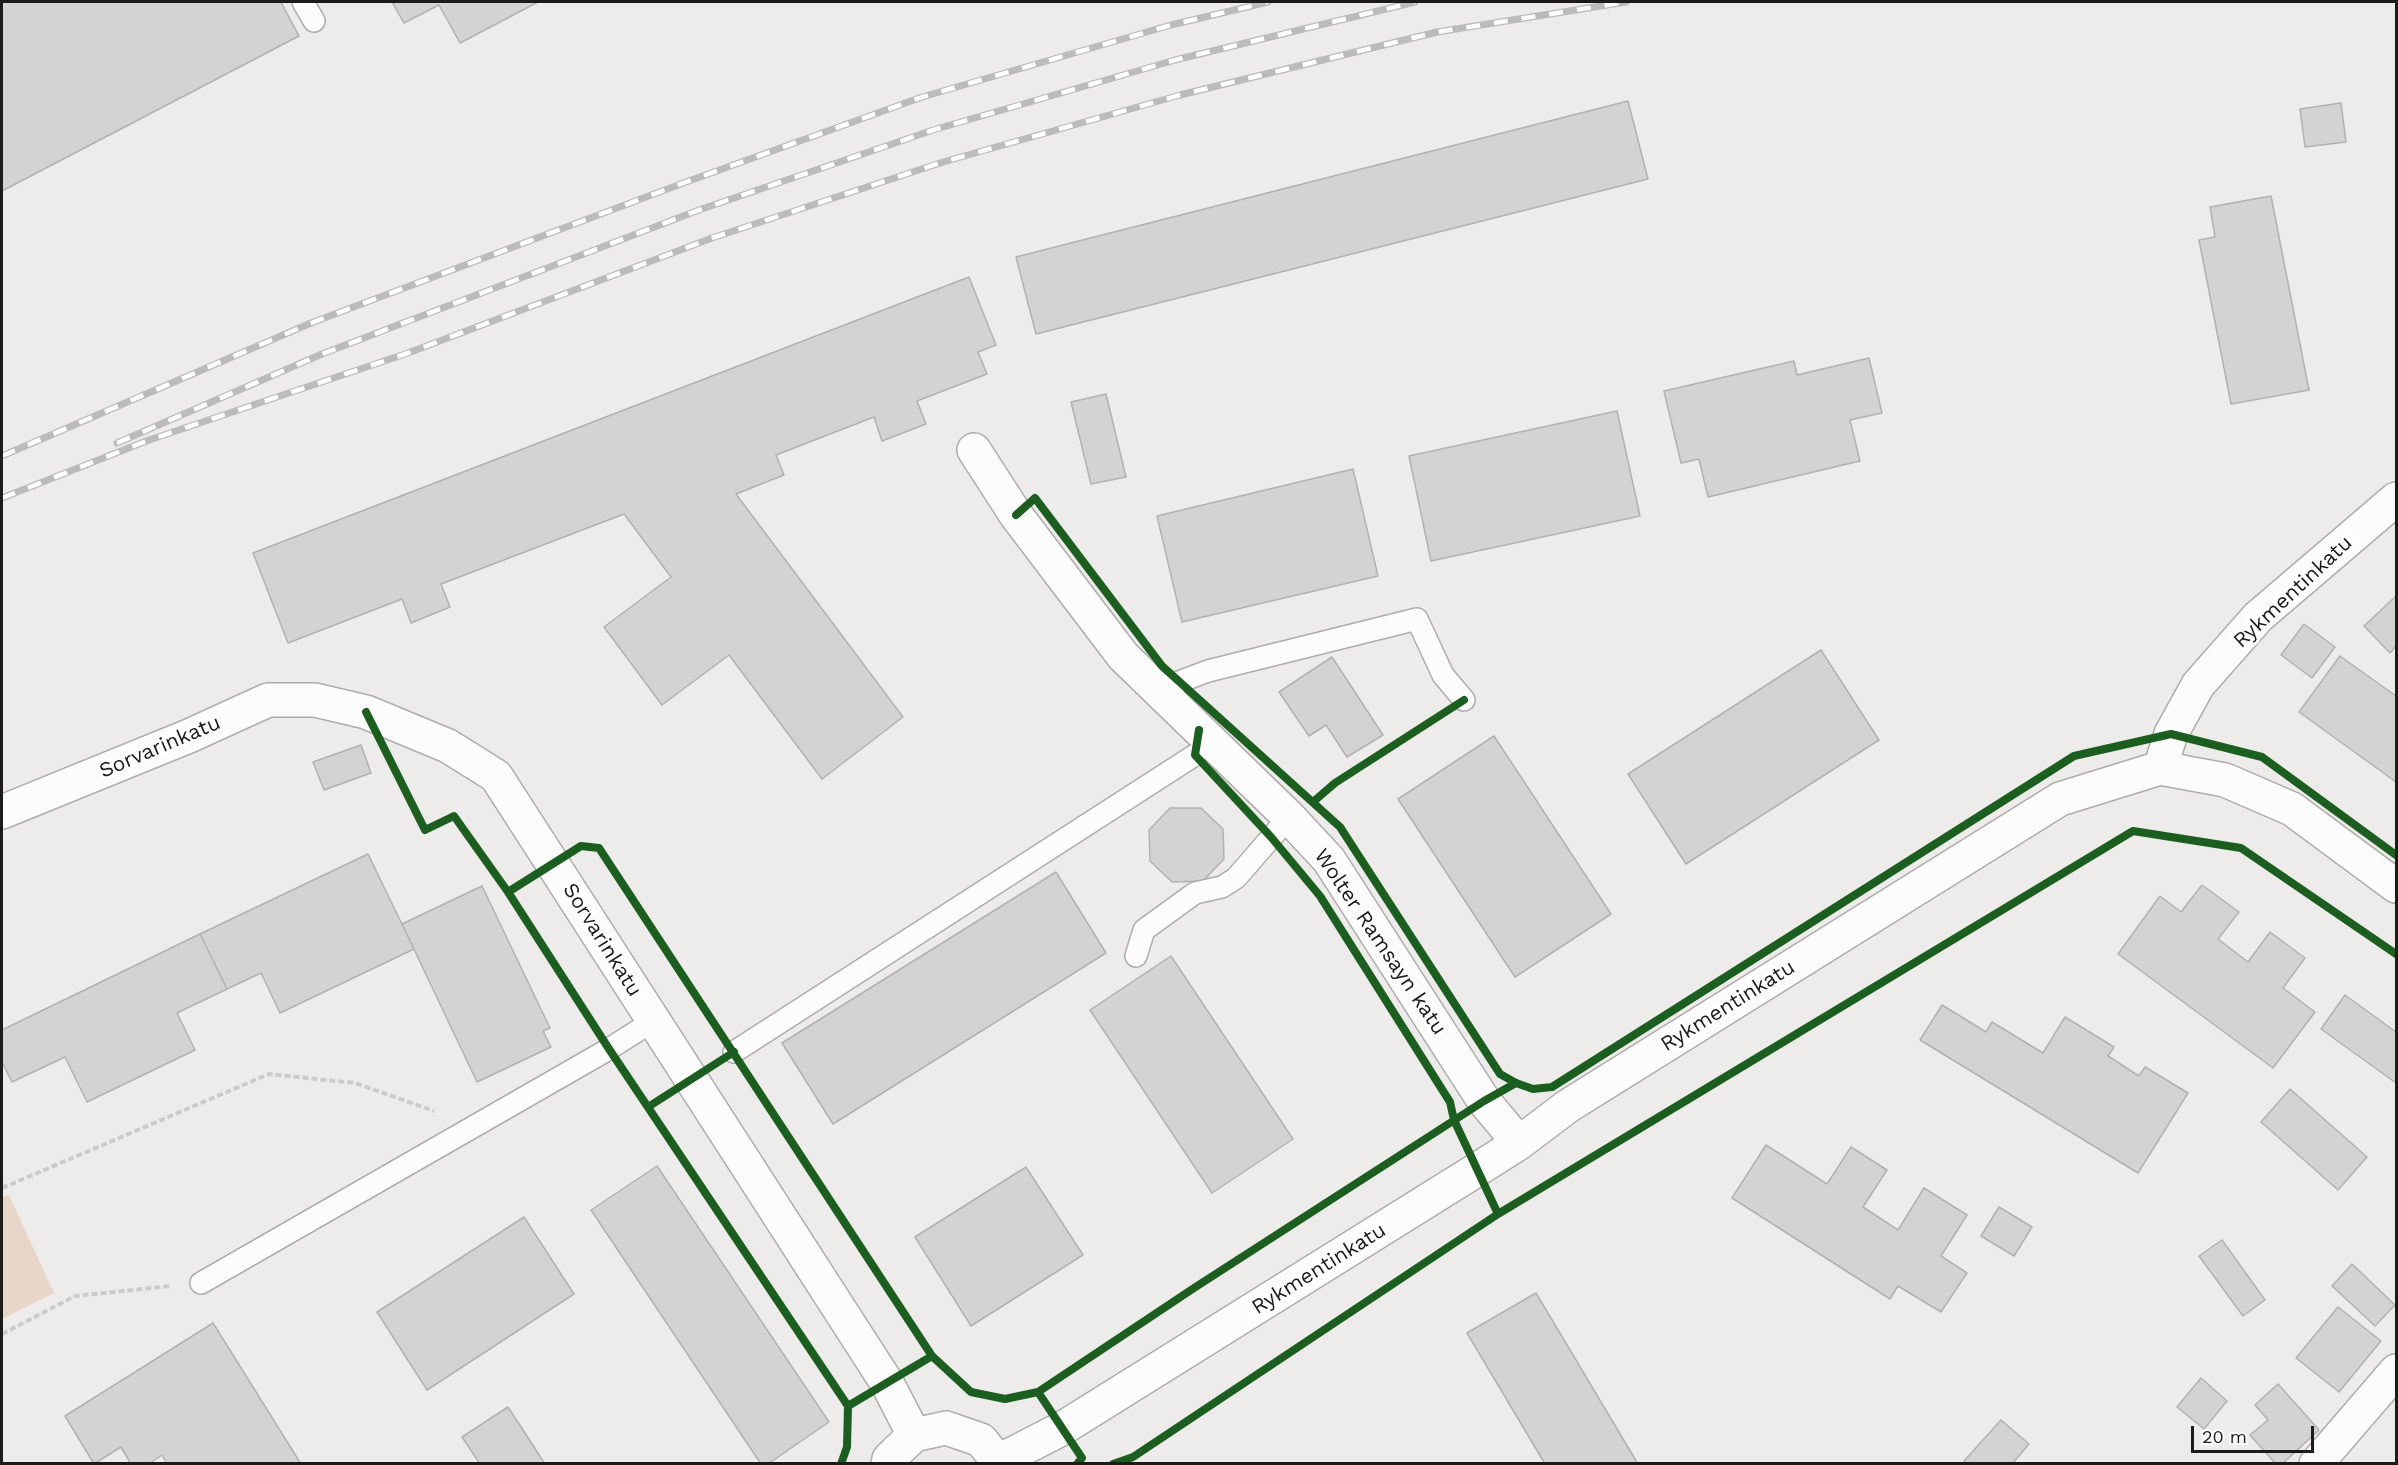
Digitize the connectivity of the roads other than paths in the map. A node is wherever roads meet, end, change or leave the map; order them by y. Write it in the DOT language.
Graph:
graph roads {
  1 [pos="303,2"];
  2 [pos="314,21"];
  3 [pos="974,450"];
  4 [pos="2397,499"];
  5 [pos="1155,687"];
  6 [pos="1464,700"];
  7 [pos="1195,755"];
  8 [pos="2160,768"];
  9 [pos="2,812"];
  10 [pos="1289,817"];
  11 [pos="2397,886"];
  12 [pos="1136,956"];
  13 [pos="653,1020"];
  14 [pos="734,1052"];
  15 [pos="1519,1143"];
  16 [pos="201,1283"];
  17 [pos="2397,1371"];
  18 [pos="914,1435"];
  19 [pos="1000,1462"];
  20 [pos="888,1464"];
  21 [pos="2316,1464"];
  1 -- 2 [label="lane"];
  3 -- 5 [label="street, Wolter Ramsayn katu"];
  4 -- 8 [label="street, Rykmentinkatu"];
  5 -- 6 [label="lane"];
  5 -- 10 [label="street, Wolter Ramsayn katu"];
  7 -- 14 [label="lane"];
  8 -- 11 [label="street"];
  8 -- 15 [label="street, Rykmentinkatu"];
  9 -- 13 [label="street, Sorvarinkatu"];
  10 -- 12 [label="lane"];
  10 -- 15 [label="street, Wolter Ramsayn katu"];
  13 -- 16 [label="lane"];
  13 -- 18 [label="street, Sorvarinkatu"];
  15 -- 19 [label="street, Rykmentinkatu"];
  17 -- 21 [label="street"];
  18 -- 19 [label="street"];
  18 -- 20 [label="street"];
}
